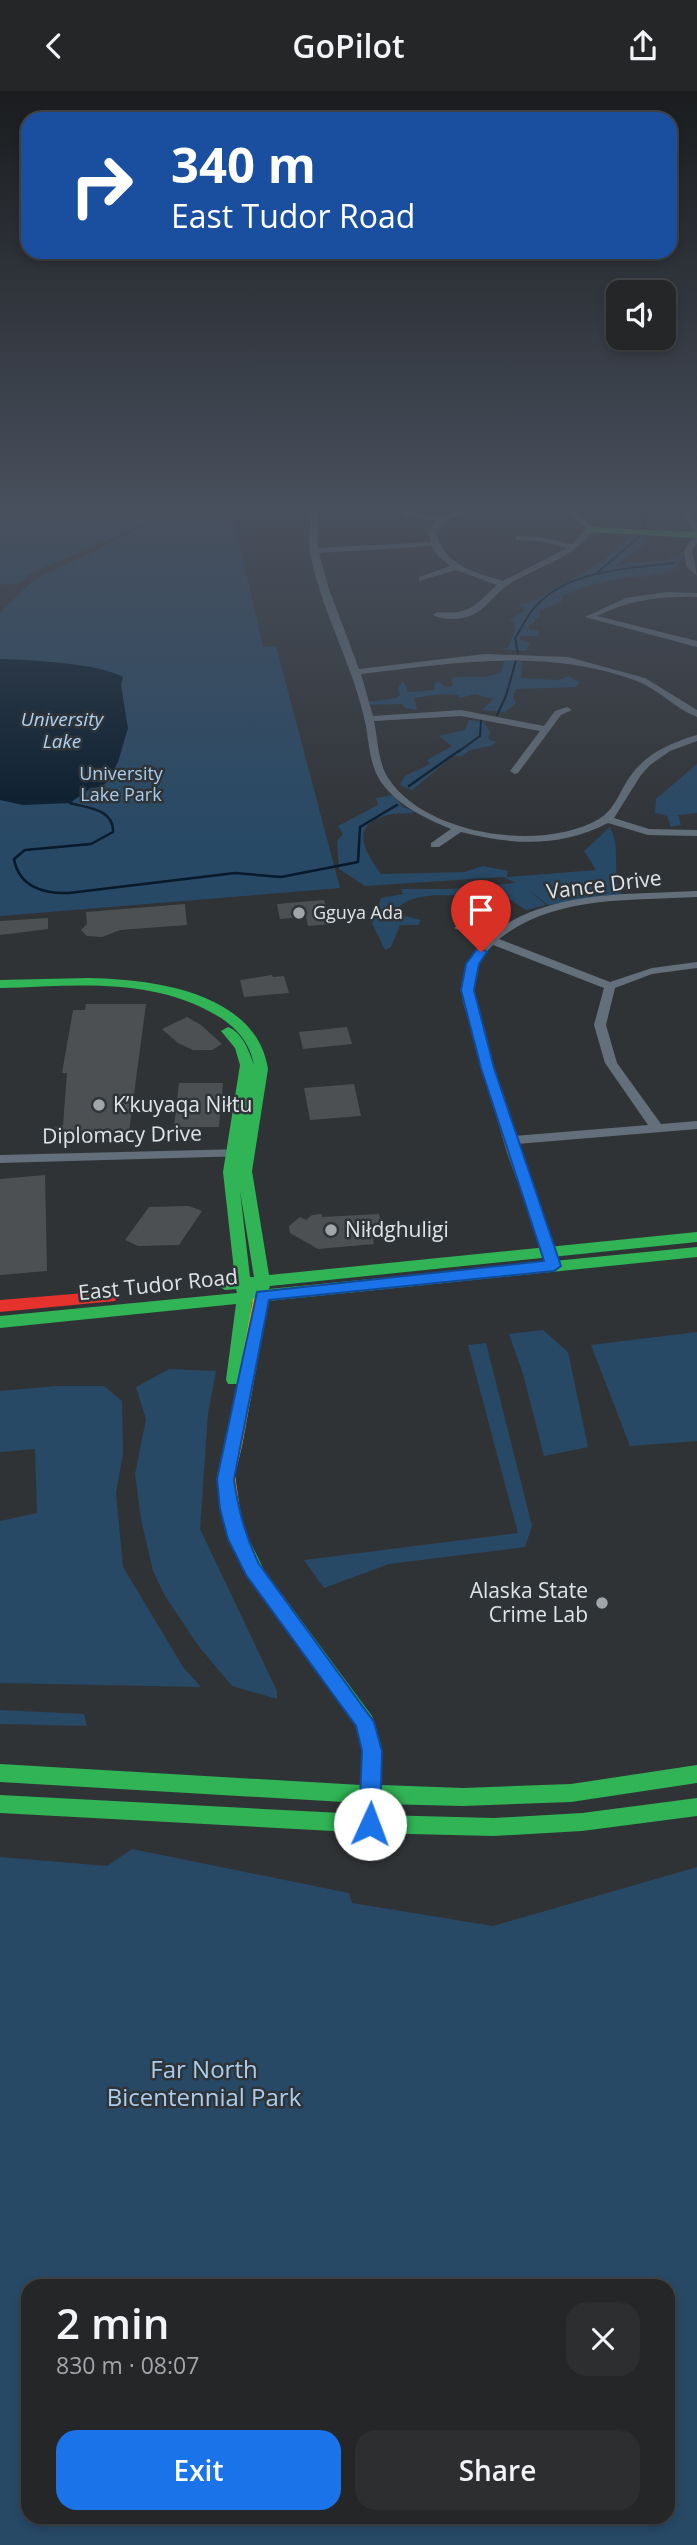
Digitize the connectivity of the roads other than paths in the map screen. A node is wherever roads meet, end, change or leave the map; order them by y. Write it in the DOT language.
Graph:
graph roads {
  1 [pos="338,621"];
  2 [pos="599,621"];
  3 [pos="697,644"];
  4 [pos="356,672"];
  5 [pos="567,710"];
  6 [pos="697,714"];
  7 [pos="369,719"];
  8 [pos="547,729"];
  9 [pos="697,738"];
  10 [pos="515,771"];
  11 [pos="607,819"];
  12 [pos="457,829"];
  13 [pos="697,833"];
  14 [pos="435,845"];
  15 [pos="697,894"];
  16 [pos="459,928"];
  17 [pos="490,940"];
  18 [pos="697,965"];
  19 [pos="0,984"];
  20 [pos="610,986"];
  21 [pos="0,994"];
  22 [pos="697,1125"];
  23 [pos="657,1128"];
  24 [pos="511,1140"];
  25 [pos="238,1153"];
  26 [pos="0,1159"];
  27 [pos="697,1237"];
  28 [pos="697,1252"];
  29 [pos="551,1259"];
  30 [pos="262,1288"];
  31 [pos="244,1290"];
  32 [pos="0,1306"];
  33 [pos="0,1322"];
  34 [pos="229,1454"];
  35 [pos="0,1773"];
  36 [pos="697,1774"];
  37 [pos="371,1793"];
  38 [pos="697,1795"];
  39 [pos="0,1804"];
  40 [pos="697,1808"];
  41 [pos="582,1822"];
  42 [pos="370,1824"];
  1 -- 4 [label="street"];
  2 -- 3 [label="street"];
  4 -- 6 [label="street"];
  4 -- 7 [label="street"];
  5 -- 8 [label="street"];
  7 -- 8 [label="street"];
  7 -- 12 [label="street"];
  8 -- 10 [label="street"];
  9 -- 11 [label="street"];
  11 -- 12 [label="street"];
  11 -- 13 [label="street"];
  12 -- 14 [label="street"];
  15 -- 17 [label="street, Vance Drive"];
  16 -- 17 [label="street"];
  17 -- 20 [label="street"];
  17 -- 24 [label="street, Vance Drive"];
  18 -- 20 [label="street"];
  19 -- 25 [label="street"];
  20 -- 23 [label="street"];
  21 -- 25 [label="street"];
  22 -- 23 [label="street"];
  23 -- 24 [label="street"];
  24 -- 29 [label="street, Vance Drive"];
  25 -- 26 [label="street, Diplomacy Drive"];
  25 -- 30 [label="street"];
  25 -- 31 [label="street"];
  27 -- 29 [label="street, East Tudor Road"];
  28 -- 29 [label="street, East Tudor Road"];
  29 -- 30 [label="street, East Tudor Road"];
  30 -- 31 [label="street, East Tudor Road"];
  30 -- 34 [label="street"];
  31 -- 32 [label="street, East Tudor Road"];
  31 -- 33 [label="street, East Tudor Road"];
  31 -- 34 [label="street"];
  34 -- 37 [label="street"];
  35 -- 37 [label="street"];
  36 -- 37 [label="street"];
  37 -- 42 [label="street"];
  38 -- 41 [label="street"];
  39 -- 42 [label="street"];
  40 -- 41 [label="street"];
  41 -- 42 [label="street"];
}
